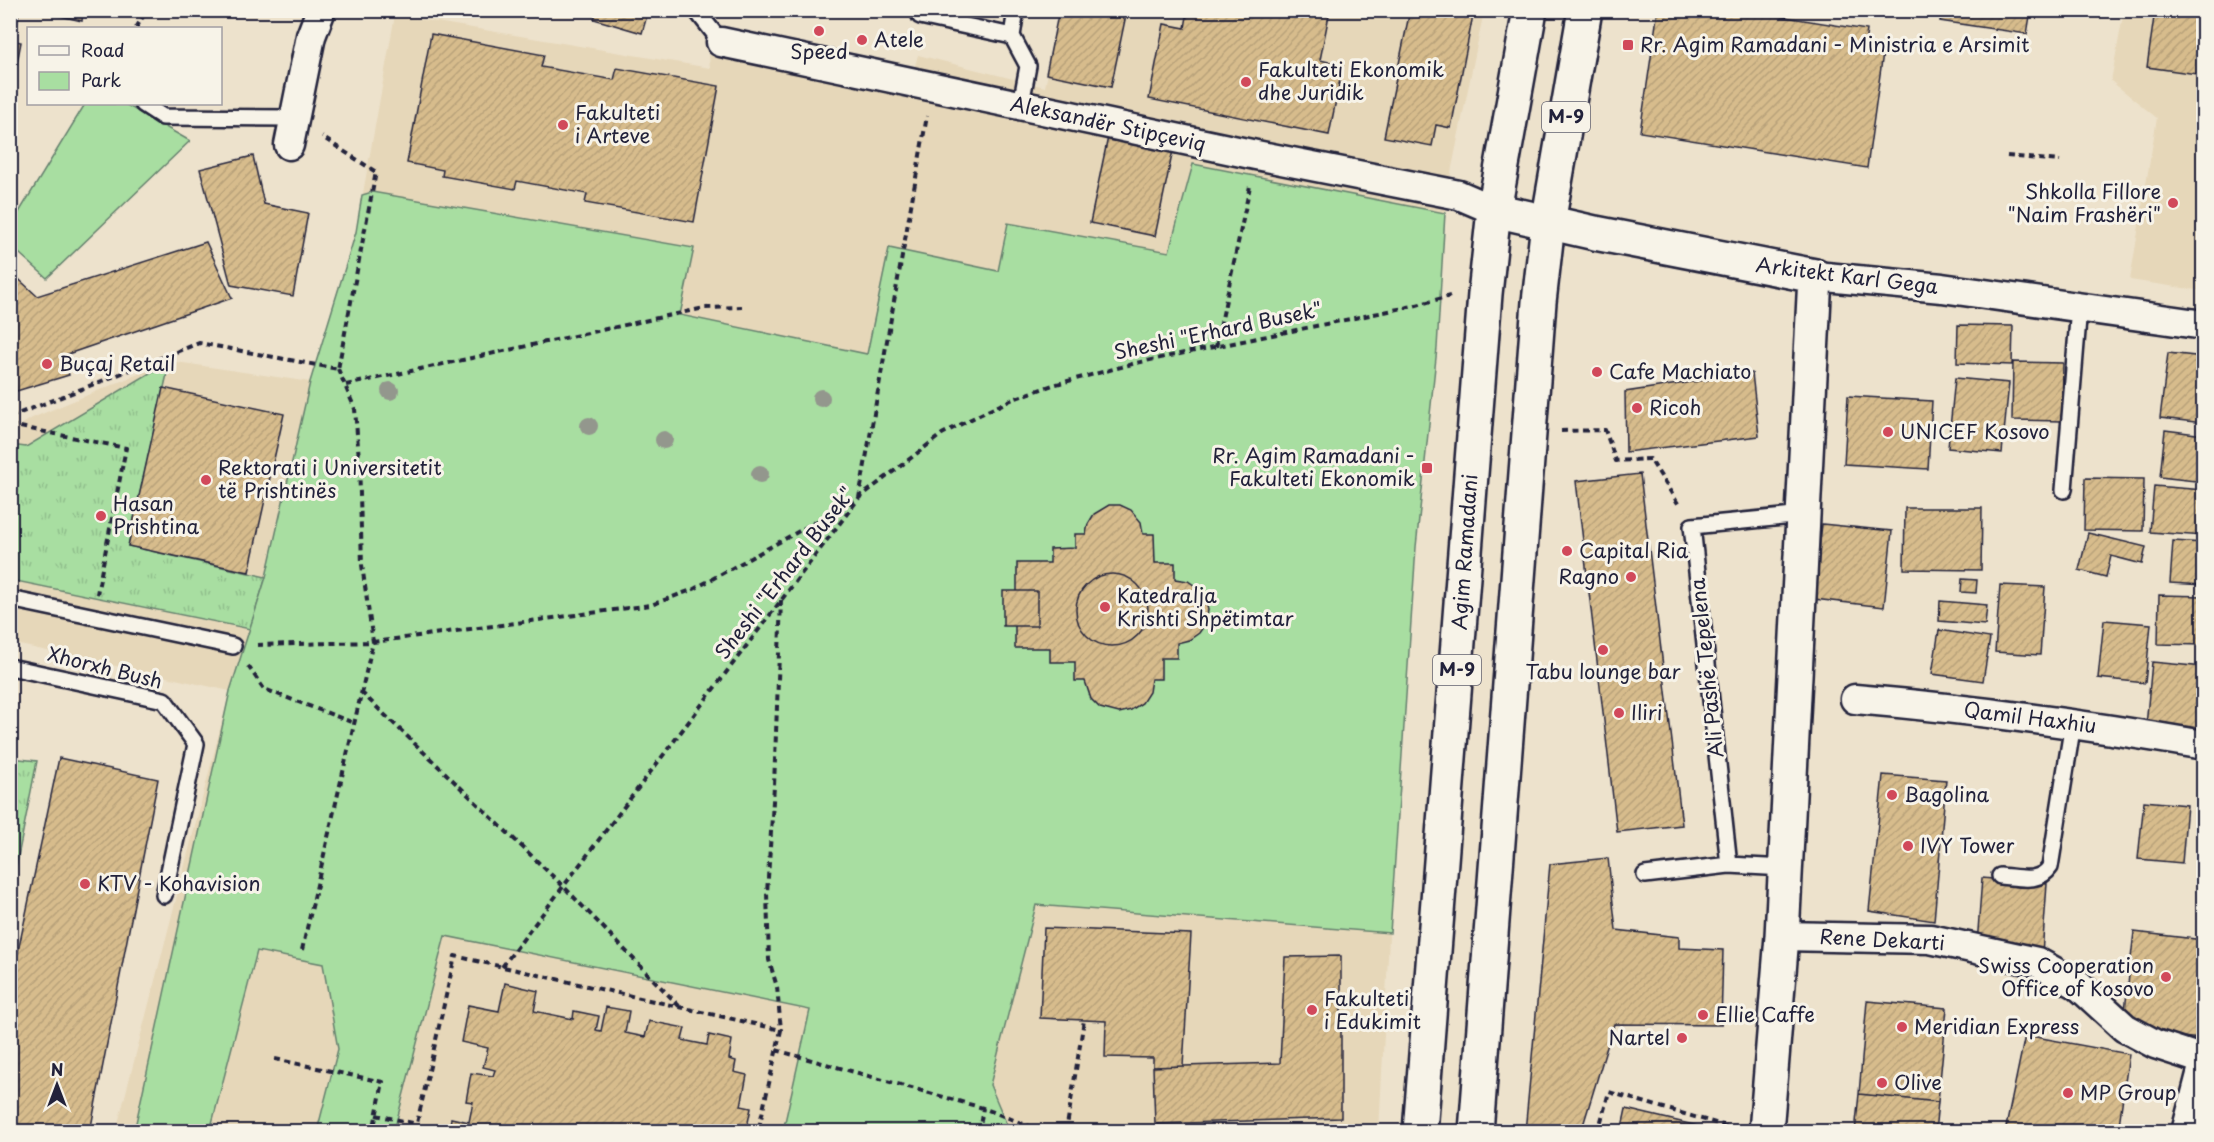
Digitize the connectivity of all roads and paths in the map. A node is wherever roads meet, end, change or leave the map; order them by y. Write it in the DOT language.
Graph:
graph roads {
  1 [pos="147,10"];
  2 [pos="321,10"];
  3 [pos="696,10"];
  4 [pos="1016,10"];
  5 [pos="1530,10"];
  6 [pos="1585,10"];
  7 [pos="920,16"];
  8 [pos="137,27"];
  9 [pos="1012,36"];
  10 [pos="721,42"];
  11 [pos="932,86"];
  12 [pos="1021,104"];
  13 [pos="144,105"];
  14 [pos="292,132"];
  15 [pos="1256,155"];
  16 [pos="2007,156"];
  17 [pos="2060,161"];
  18 [pos="1494,210"];
  19 [pos="1548,223"];
  20 [pos="1815,276"];
  21 [pos="1485,294"];
  22 [pos="742,307"];
  23 [pos="2079,307"];
  24 [pos="2204,325"];
  25 [pos="1216,347"];
  26 [pos="338,369"];
  27 [pos="346,385"];
  28 [pos="10,417"];
  29 [pos="10,425"];
  30 [pos="1528,434"];
  31 [pos="2064,490"];
  32 [pos="859,498"];
  33 [pos="1804,515"];
  34 [pos="1692,526"];
  35 [pos="10,599"];
  36 [pos="781,599"];
  37 [pos="93,617"];
  38 [pos="373,642"];
  39 [pos="233,646"];
  40 [pos="10,667"];
  41 [pos="361,692"];
  42 [pos="1855,699"];
  43 [pos="354,723"];
  44 [pos="2073,723"];
  45 [pos="2204,745"];
  46 [pos="1729,865"];
  47 [pos="1785,868"];
  48 [pos="1645,875"];
  49 [pos="2000,876"];
  50 [pos="564,887"];
  51 [pos="164,895"];
  52 [pos="1782,936"];
  53 [pos="302,951"];
  54 [pos="502,967"];
  55 [pos="681,1008"];
  56 [pos="1084,1020"];
  57 [pos="781,1030"];
  58 [pos="776,1050"];
  59 [pos="275,1059"];
  60 [pos="2204,1062"];
  61 [pos="983,1108"];
  62 [pos="376,1115"];
  63 [pos="417,1124"];
  64 [pos="373,1131"];
  65 [pos="415,1131"];
  66 [pos="758,1131"];
  67 [pos="978,1131"];
  68 [pos="1044,1131"];
  69 [pos="1066,1131"];
  70 [pos="1420,1131"];
  71 [pos="1476,1131"];
  72 [pos="1598,1131"];
  73 [pos="1729,1131"];
  74 [pos="1766,1131"];
  75 [pos="2186,1131"];
  1 -- 8 [label="path"];
  2 -- 14 [label="street"];
  3 -- 10 [label="lane"];
  4 -- 9 [label="lane"];
  5 -- 18 [label="main road, Agim Ramadani / M-9"];
  6 -- 19 [label="main road, M-9"];
  7 -- 9 [label="lane"];
  9 -- 12 [label="lane"];
  10 -- 11 [label="street, Aleksandër Stipçeviq"];
  11 -- 12 [label="street, Aleksandër Stipçeviq"];
  11 -- 32 [label="path"];
  12 -- 15 [label="street, Aleksandër Stipçeviq"];
  13 -- 14 [label="lane"];
  14 -- 26 [label="path"];
  15 -- 18 [label="street, Aleksandër Stipçeviq"];
  15 -- 25 [label="path"];
  16 -- 17 [label="path"];
  18 -- 19 [label="main road, Arkitekt Karl Gega"];
  18 -- 21 [label="main road, Agim Ramadani / M-9"];
  19 -- 20 [label="main road, Arkitekt Karl Gega"];
  19 -- 30 [label="main road, M-9"];
  20 -- 23 [label="street, Arkitekt Karl Gega"];
  20 -- 33 [label="main road"];
  21 -- 25 [label="path, Sheshi \"Erhard Busek\""];
  21 -- 70 [label="main road, Agim Ramadani / M-9"];
  22 -- 27 [label="path"];
  23 -- 24 [label="street, Arkitekt Karl Gega"];
  23 -- 31 [label="lane"];
  25 -- 32 [label="path, Sheshi \"Erhard Busek\""];
  26 -- 27 [label="path"];
  26 -- 28 [label="path"];
  27 -- 38 [label="path"];
  29 -- 37 [label="path"];
  30 -- 34 [label="path"];
  30 -- 71 [label="main road, M-9"];
  32 -- 36 [label="path, Sheshi \"Erhard Busek\""];
  32 -- 38 [label="path"];
  33 -- 34 [label="lane"];
  33 -- 47 [label="main road"];
  34 -- 46 [label="lane, Ali Pashë Tepelena"];
  35 -- 37 [label="lane"];
  36 -- 50 [label="path, Sheshi \"Erhard Busek\""];
  36 -- 57 [label="path"];
  37 -- 39 [label="lane"];
  38 -- 39 [label="path"];
  38 -- 41 [label="path"];
  39 -- 43 [label="path"];
  40 -- 51 [label="lane, Xhorxh Bush"];
  41 -- 43 [label="path"];
  41 -- 50 [label="path"];
  42 -- 44 [label="street, Qamil Haxhiu"];
  43 -- 53 [label="path"];
  44 -- 45 [label="street, Qamil Haxhiu"];
  44 -- 49 [label="lane"];
  46 -- 47 [label="lane"];
  46 -- 48 [label="lane"];
  47 -- 52 [label="main road"];
  50 -- 54 [label="path, Sheshi \"Erhard Busek\""];
  50 -- 55 [label="path"];
  52 -- 60 [label="street, Rene Dekarti"];
  52 -- 74 [label="main road"];
  54 -- 55 [label="path"];
  54 -- 63 [label="path"];
  55 -- 57 [label="path"];
  56 -- 69 [label="path"];
  57 -- 58 [label="path"];
  58 -- 61 [label="path"];
  58 -- 66 [label="path"];
  59 -- 62 [label="path"];
  60 -- 75 [label="street"];
  61 -- 67 [label="path"];
  61 -- 68 [label="path"];
  62 -- 63 [label="path"];
  62 -- 64 [label="path"];
  63 -- 65 [label="path"];
  72 -- 73 [label="path"];
}
